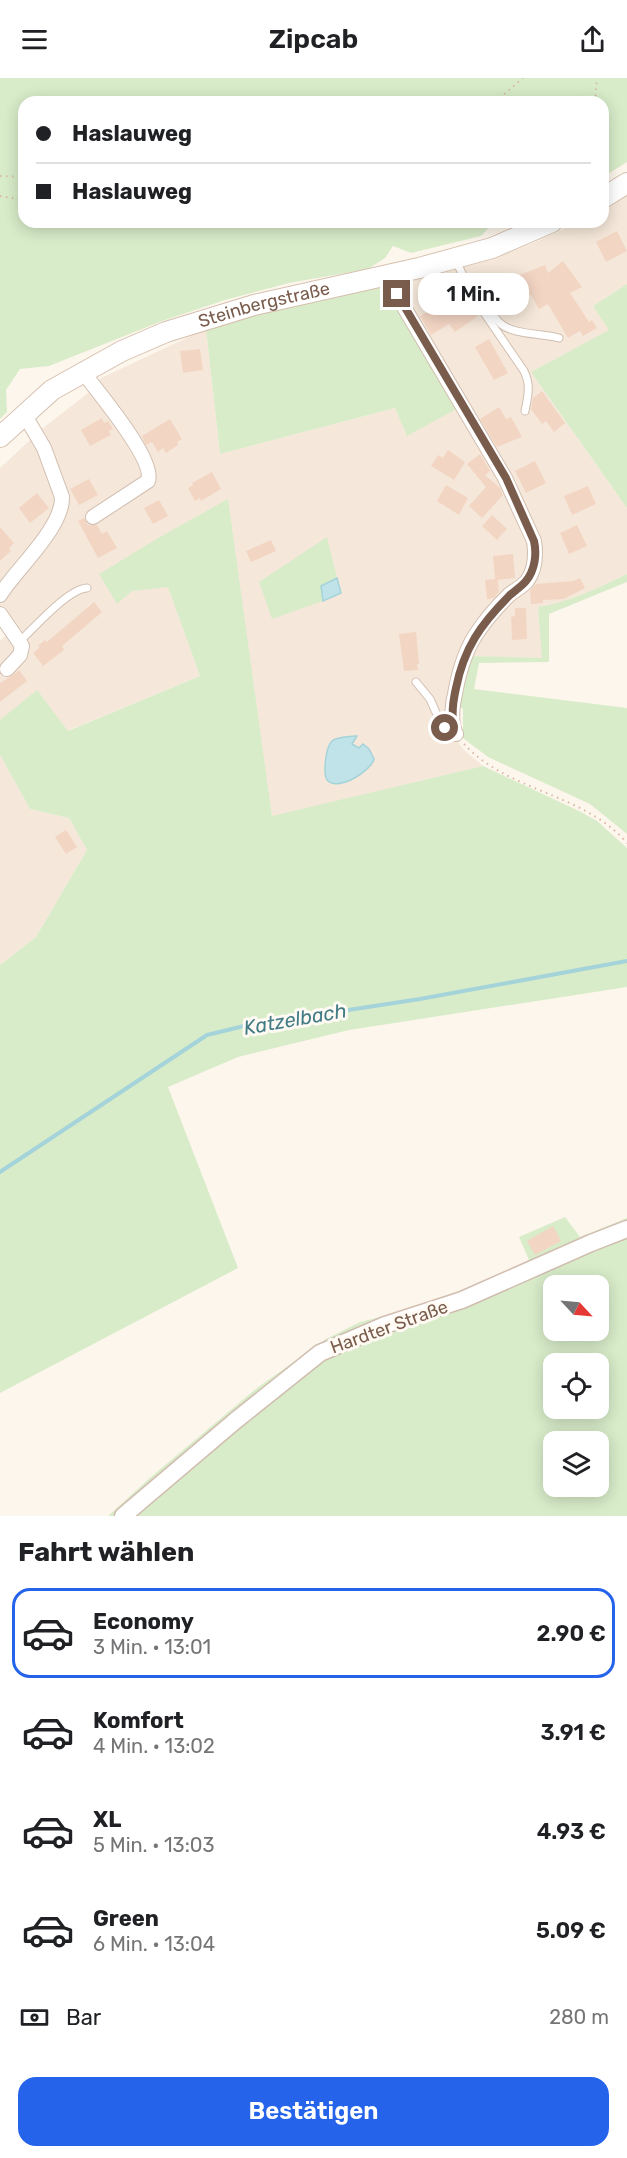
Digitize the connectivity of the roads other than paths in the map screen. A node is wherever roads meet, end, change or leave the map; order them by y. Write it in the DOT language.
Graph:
graph roads {
  1 [pos="627,183"];
  2 [pos="609,194"];
  3 [pos="538,228"];
  4 [pos="455,259"];
  5 [pos="385,275"];
  6 [pos="467,285"];
  7 [pos="560,338"];
  8 [pos="83,372"];
  9 [pos="525,411"];
  10 [pos="24,414"];
  11 [pos="0,437"];
  12 [pos="93,517"];
  13 [pos="87,588"];
  14 [pos="0,595"];
  15 [pos="0,614"];
  16 [pos="20,641"];
  17 [pos="7,669"];
  18 [pos="416,682"];
  19 [pos="455,732"];
  20 [pos="627,1229"];
  21 [pos="123,1516"];
  1 -- 2 [label="main road"];
  3 -- 4 [label="main road, Steinbergstraße"];
  4 -- 5 [label="main road, Steinbergstraße"];
  4 -- 6 [label="lane"];
  5 -- 8 [label="main road, Steinbergstraße"];
  5 -- 19 [label="street"];
  6 -- 7 [label="lane"];
  6 -- 9 [label="lane"];
  8 -- 10 [label="main road, Steinbergstraße"];
  8 -- 12 [label="street"];
  10 -- 11 [label="main road, Steinbergstraße"];
  10 -- 14 [label="street"];
  13 -- 16 [label="lane"];
  15 -- 16 [label="street"];
  16 -- 17 [label="street"];
  18 -- 19 [label="lane"];
  20 -- 21 [label="street, Hardter Straße"];
}
